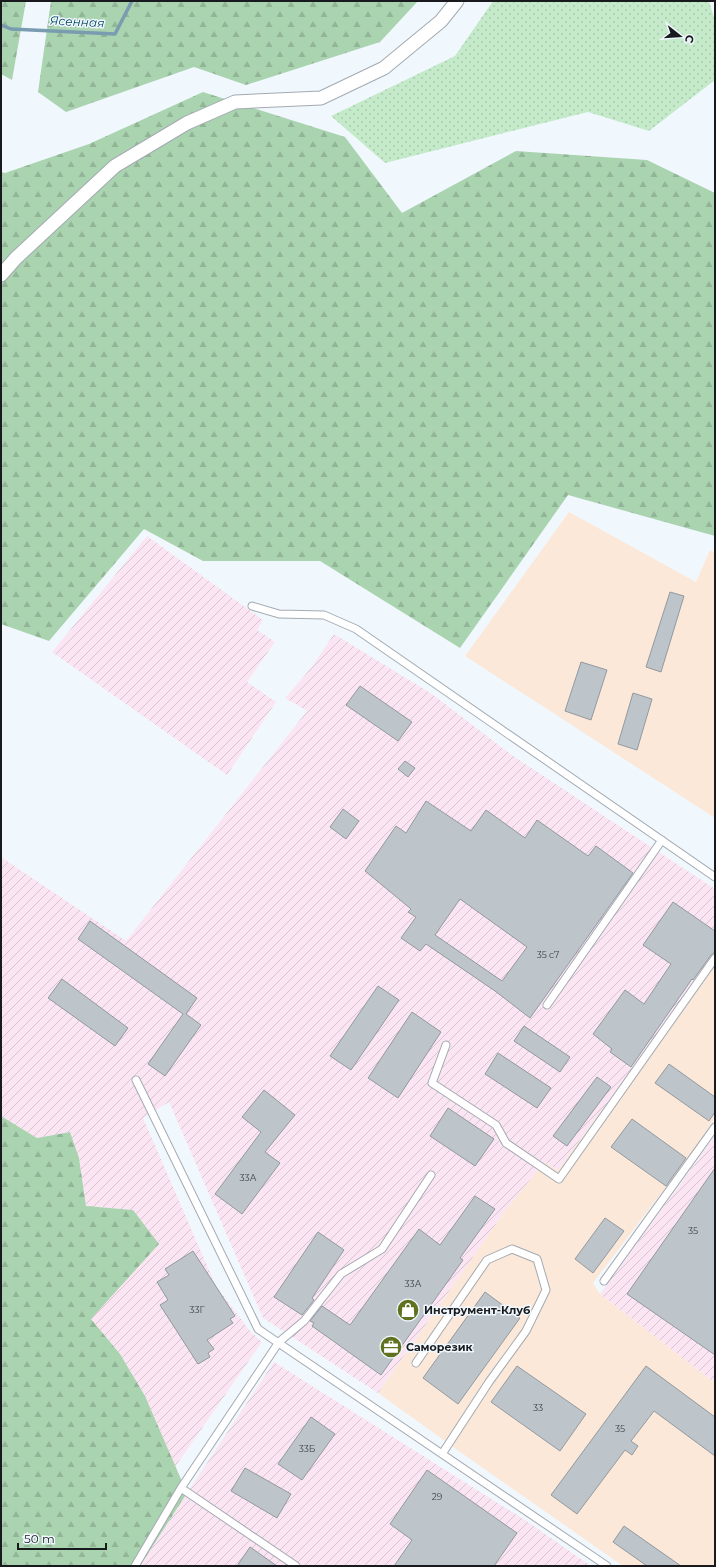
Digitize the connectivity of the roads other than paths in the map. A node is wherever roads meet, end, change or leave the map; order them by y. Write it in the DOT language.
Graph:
graph roads {
  1 [pos="457,1"];
  2 [pos="1,274"];
  3 [pos="252,606"];
  4 [pos="662,840"];
  5 [pos="715,877"];
  6 [pos="715,958"];
  7 [pos="547,1005"];
  8 [pos="446,1045"];
  9 [pos="136,1080"];
  10 [pos="715,1127"];
  11 [pos="431,1175"];
  12 [pos="604,1281"];
  13 [pos="279,1342"];
  14 [pos="416,1363"];
  15 [pos="442,1454"];
  16 [pos="181,1488"];
  17 [pos="135,1566"];
  18 [pos="296,1566"];
  19 [pos="607,1566"];
  1 -- 2 [label="street"];
  3 -- 4 [label="lane"];
  4 -- 5 [label="lane"];
  4 -- 7 [label="lane"];
  6 -- 8 [label="lane"];
  9 -- 13 [label="lane"];
  10 -- 12 [label="lane"];
  11 -- 13 [label="lane"];
  13 -- 15 [label="lane"];
  13 -- 16 [label="lane"];
  14 -- 15 [label="lane"];
  15 -- 19 [label="lane"];
  16 -- 17 [label="lane"];
  16 -- 18 [label="lane"];
}
